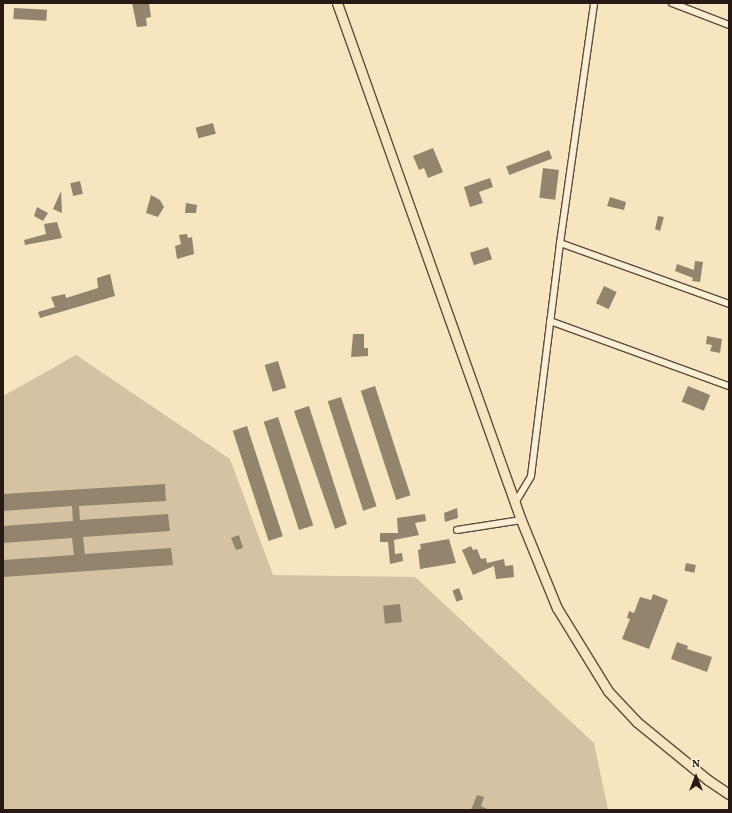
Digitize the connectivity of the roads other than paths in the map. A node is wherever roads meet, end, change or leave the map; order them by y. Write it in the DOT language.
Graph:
graph roads {
  1 [pos="337,3"];
  2 [pos="594,3"];
  3 [pos="672,3"];
  4 [pos="729,24"];
  5 [pos="560,243"];
  6 [pos="729,304"];
  7 [pos="550,321"];
  8 [pos="729,386"];
  9 [pos="516,503"];
  10 [pos="521,520"];
  11 [pos="457,530"];
  12 [pos="729,794"];
  1 -- 9 [label="main road"];
  2 -- 5 [label="street"];
  3 -- 4 [label="street"];
  5 -- 6 [label="street"];
  5 -- 7 [label="street"];
  7 -- 8 [label="street"];
  7 -- 9 [label="street"];
  9 -- 10 [label="main road"];
  10 -- 11 [label="street"];
  10 -- 12 [label="main road"];
}
